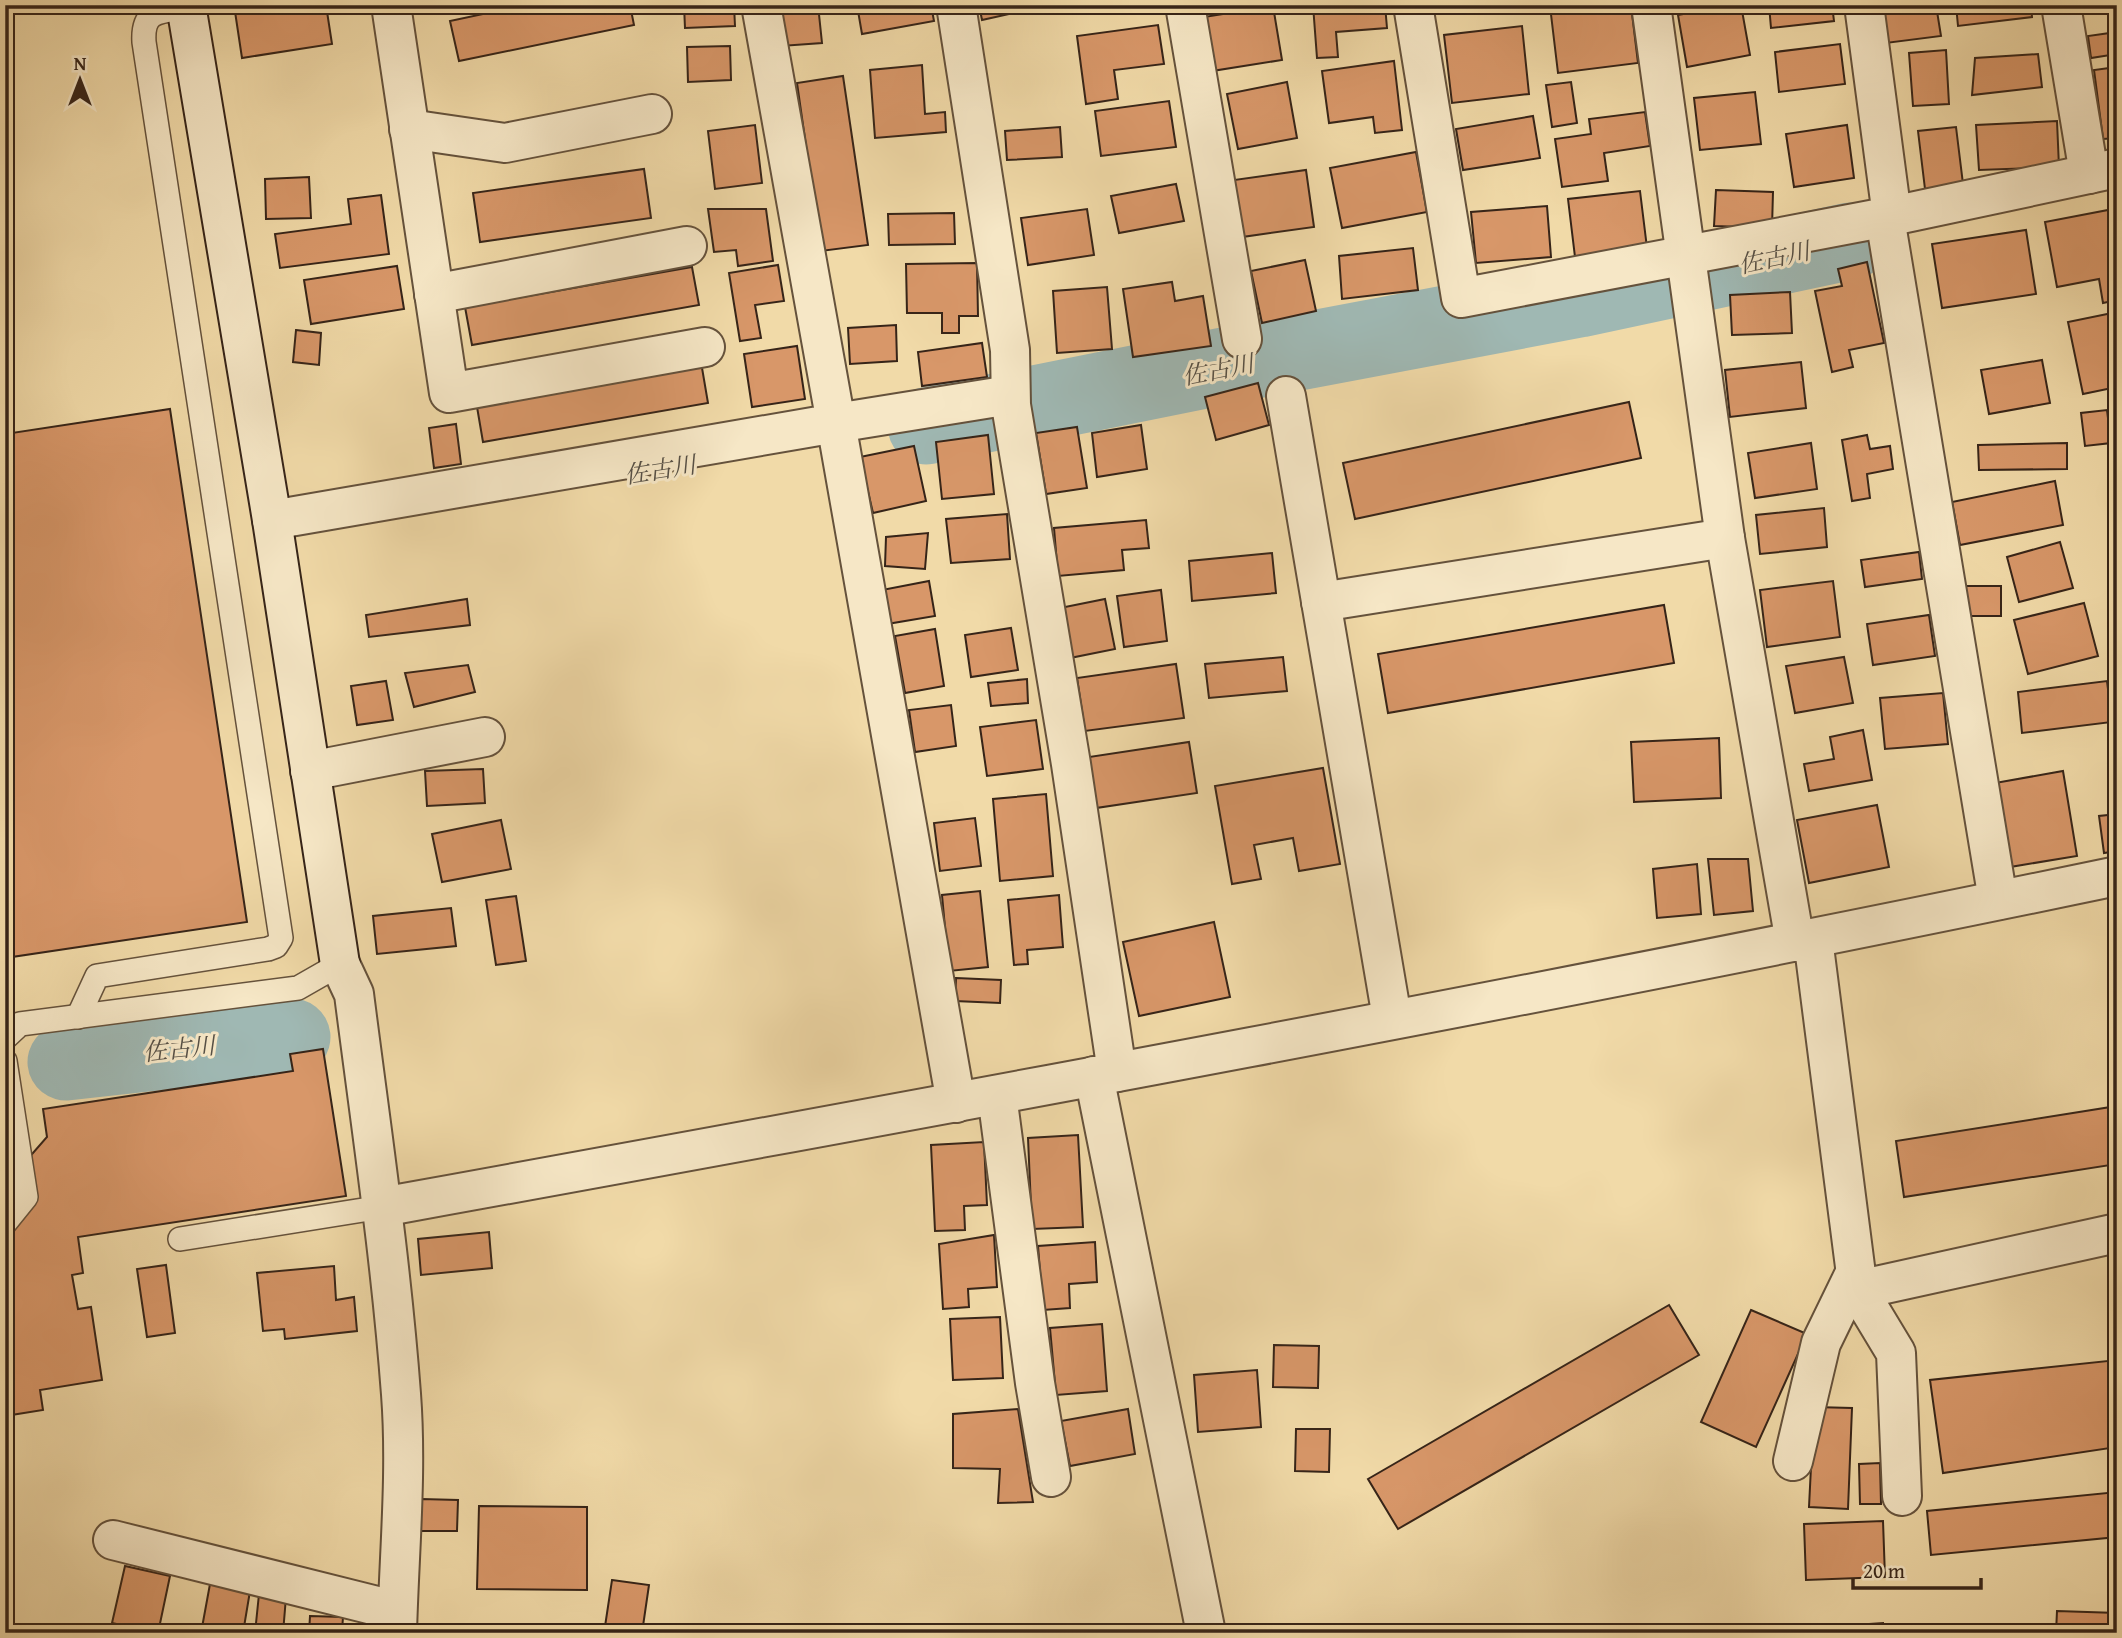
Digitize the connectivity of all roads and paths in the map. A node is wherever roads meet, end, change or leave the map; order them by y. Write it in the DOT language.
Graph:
graph roads {
  1 [pos="391,5"];
  2 [pos="761,5"];
  3 [pos="956,5"];
  4 [pos="1185,5"];
  5 [pos="1413,5"];
  6 [pos="1651,5"];
  7 [pos="1864,5"];
  8 [pos="2061,5"];
  9 [pos="186,6"];
  10 [pos="652,114"];
  11 [pos="409,129"];
  12 [pos="2103,171"];
  13 [pos="1888,227"];
  14 [pos="687,246"];
  15 [pos="1688,272"];
  16 [pos="434,294"];
  17 [pos="1242,339"];
  18 [pos="705,348"];
  19 [pos="1286,396"];
  20 [pos="1012,407"];
  21 [pos="838,436"];
  22 [pos="272,520"];
  23 [pos="1724,538"];
  24 [pos="1321,602"];
  25 [pos="485,737"];
  26 [pos="310,771"];
  27 [pos="2117,876"];
  28 [pos="1998,900"];
  29 [pos="1804,940"];
  30 [pos="340,964"];
  31 [pos="78,1017"];
  32 [pos="1392,1018"];
  33 [pos="5,1038"];
  34 [pos="5,1061"];
  35 [pos="1105,1074"];
  36 [pos="997,1095"];
  37 [pos="956,1103"];
  38 [pos="382,1207"];
  39 [pos="5,1223"];
  40 [pos="2117,1233"];
  41 [pos="180,1239"];
  42 [pos="1857,1281"];
  43 [pos="1793,1461"];
  44 [pos="1051,1477"];
  45 [pos="1902,1496"];
  46 [pos="113,1540"];
  47 [pos="397,1622"];
  48 [pos="1206,1633"];
  1 -- 11 [label="street"];
  2 -- 21 [label="street"];
  3 -- 20 [label="street"];
  4 -- 17 [label="street"];
  5 -- 15 [label="street"];
  6 -- 15 [label="street"];
  7 -- 13 [label="street"];
  8 -- 12 [label="street"];
  9 -- 22 [label="street"];
  9 -- 31 [label="lane"];
  10 -- 11 [label="street"];
  11 -- 16 [label="street"];
  12 -- 13 [label="street"];
  13 -- 15 [label="street"];
  13 -- 28 [label="street"];
  14 -- 16 [label="street"];
  15 -- 23 [label="street"];
  16 -- 18 [label="street"];
  19 -- 24 [label="street"];
  20 -- 21 [label="street"];
  20 -- 35 [label="street"];
  21 -- 22 [label="street"];
  21 -- 37 [label="street"];
  22 -- 26 [label="street"];
  23 -- 24 [label="street"];
  23 -- 29 [label="street"];
  24 -- 32 [label="street"];
  25 -- 26 [label="street"];
  26 -- 30 [label="street"];
  27 -- 28 [label="street"];
  28 -- 29 [label="street"];
  29 -- 32 [label="street"];
  29 -- 42 [label="street"];
  30 -- 31 [label="lane"];
  30 -- 38 [label="street"];
  31 -- 33 [label="lane"];
  32 -- 35 [label="street"];
  34 -- 39 [label="lane"];
  35 -- 36 [label="street"];
  35 -- 48 [label="street"];
  36 -- 37 [label="street"];
  36 -- 44 [label="street"];
  37 -- 38 [label="street"];
  38 -- 41 [label="lane"];
  38 -- 47 [label="street"];
  40 -- 42 [label="street"];
  42 -- 43 [label="street"];
  42 -- 45 [label="street"];
  46 -- 47 [label="street"];
}
